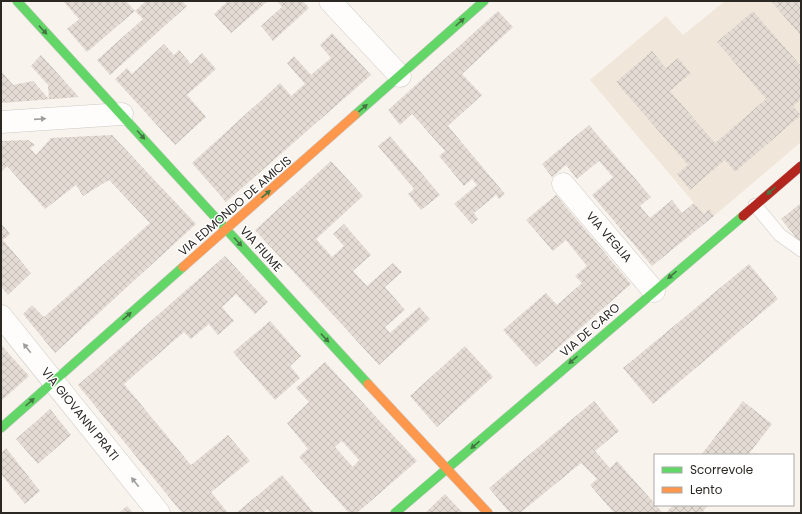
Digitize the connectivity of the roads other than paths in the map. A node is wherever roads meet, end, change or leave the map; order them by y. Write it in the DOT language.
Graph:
graph roads {
  1 [pos="17,1"];
  2 [pos="330,1"];
  3 [pos="484,1"];
  4 [pos="400,76"];
  5 [pos="122,114"];
  6 [pos="1,122"];
  7 [pos="801,166"];
  8 [pos="563,184"];
  9 [pos="755,205"];
  10 [pos="226,229"];
  11 [pos="801,250"];
  12 [pos="654,291"];
  13 [pos="1,316"];
  14 [pos="54,380"];
  15 [pos="1,428"];
  16 [pos="446,470"];
  17 [pos="159,513"];
  18 [pos="395,513"];
  19 [pos="488,513"];
  1 -- 5 [label="street, VIA FIUME, one-way"];
  2 -- 4 [label="street"];
  4 -- 3 [label="street, VIA EDMONDO DE AMICIS, one-way"];
  10 -- 4 [label="street, VIA EDMONDO DE AMICIS, one-way"];
  6 -- 5 [label="street, one-way"];
  5 -- 10 [label="street, VIA FIUME, one-way"];
  7 -- 9 [label="street, VIA DE CARO, one-way"];
  8 -- 12 [label="street, VIA VEGLIA"];
  9 -- 11 [label="lane"];
  9 -- 12 [label="street, VIA DE CARO, one-way"];
  14 -- 10 [label="street, VIA EDMONDO DE AMICIS, one-way"];
  10 -- 16 [label="street, VIA FIUME, one-way"];
  12 -- 16 [label="street, VIA DE CARO, one-way"];
  14 -- 13 [label="street, VIA GIOVANNI PRATI, one-way"];
  15 -- 14 [label="street, VIA EDMONDO DE AMICIS, one-way"];
  17 -- 14 [label="street, VIA GIOVANNI PRATI, one-way"];
  16 -- 18 [label="street, VIA DE CARO"];
  16 -- 19 [label="street, VIA FIUME"];
}
